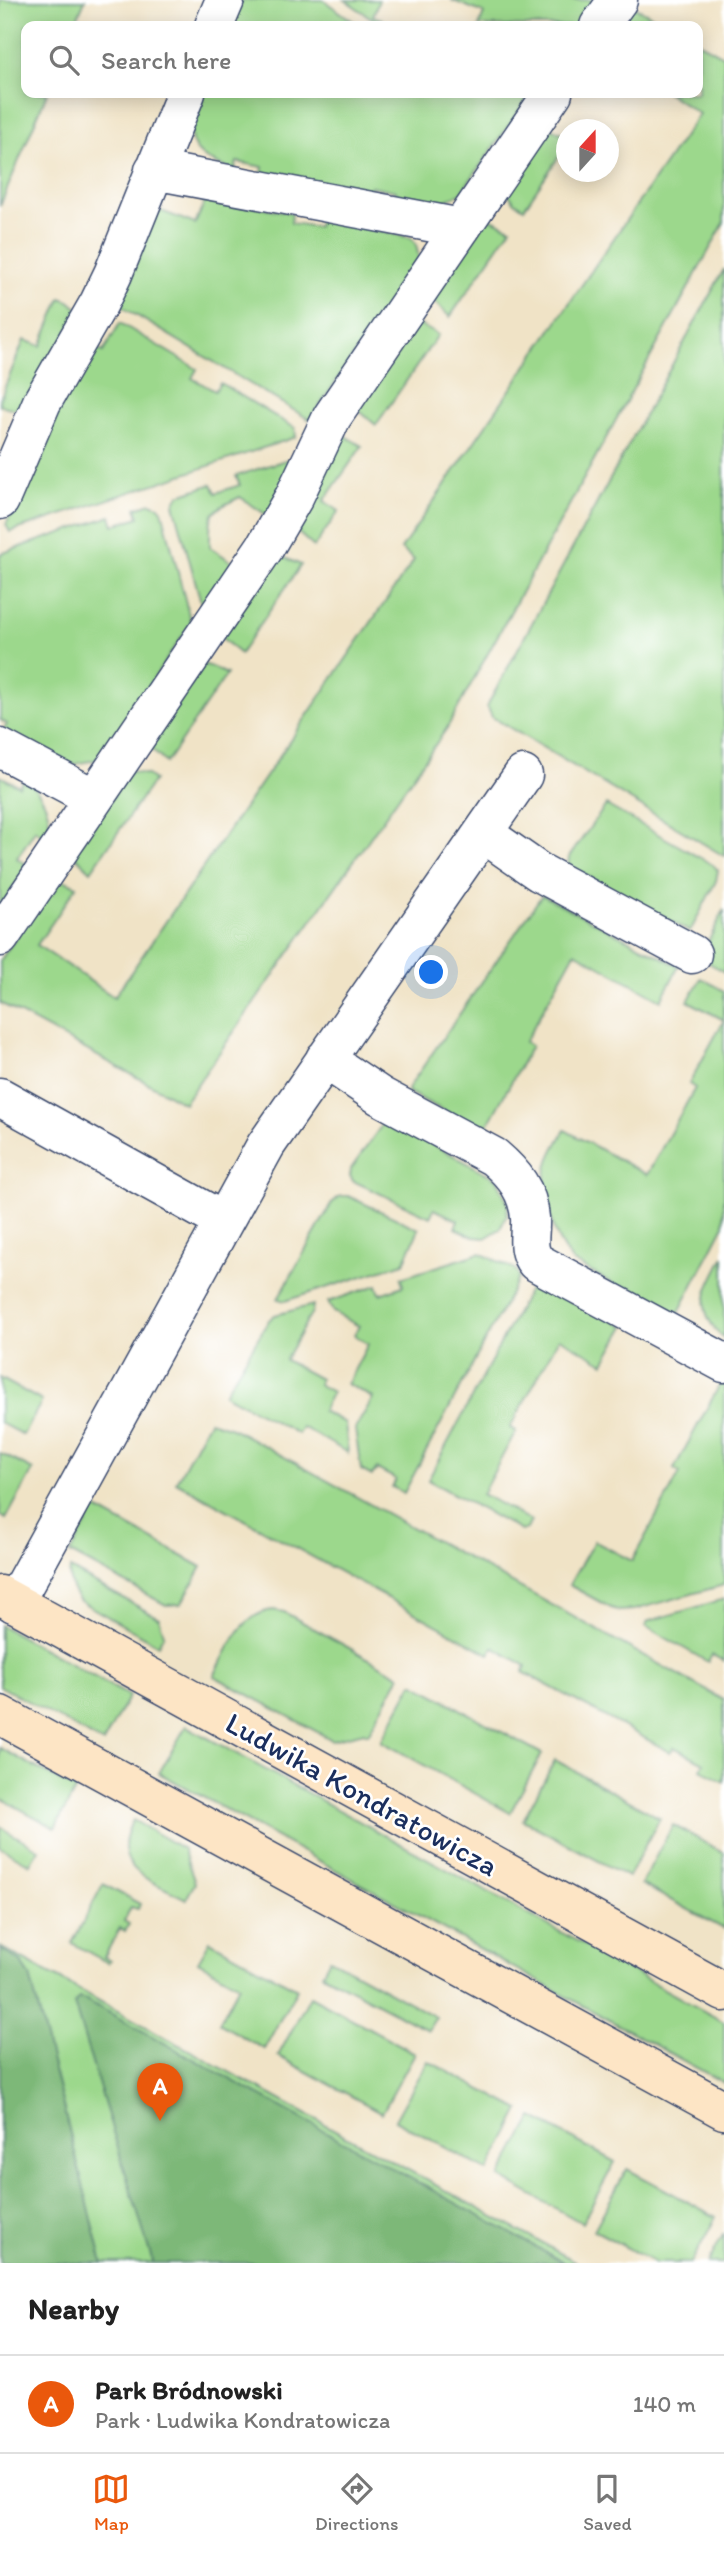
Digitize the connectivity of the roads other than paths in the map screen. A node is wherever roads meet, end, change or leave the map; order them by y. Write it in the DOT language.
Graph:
graph roads {
  1 [pos="225,0"];
  2 [pos="618,0"];
  3 [pos="216,21"];
  4 [pos="603,21"];
  5 [pos="184,98"];
  6 [pos="550,98"];
  7 [pos="154,170"];
  8 [pos="461,228"];
  9 [pos="0,500"];
  10 [pos="0,748"];
  11 [pos="523,775"];
  12 [pos="94,798"];
  13 [pos="483,833"];
  14 [pos="5,930"];
  15 [pos="692,954"];
  16 [pos="325,1059"];
  17 [pos="0,1097"];
  18 [pos="223,1221"];
  19 [pos="724,1363"];
  20 [pos="7,1599"];
  21 [pos="0,1715"];
  22 [pos="724,1992"];
  23 [pos="724,2110"];
  1 -- 3 [label="street"];
  2 -- 4 [label="street"];
  5 -- 7 [label="street"];
  6 -- 8 [label="street"];
  7 -- 8 [label="street"];
  7 -- 9 [label="street"];
  8 -- 12 [label="street"];
  10 -- 12 [label="street"];
  11 -- 13 [label="street"];
  12 -- 14 [label="street"];
  13 -- 15 [label="street"];
  13 -- 16 [label="street"];
  16 -- 18 [label="street"];
  16 -- 19 [label="street"];
  17 -- 18 [label="street"];
  18 -- 20 [label="street"];
  20 -- 22 [label="main road, Ludwika Kondratowicza"];
  21 -- 23 [label="main road"];
}
